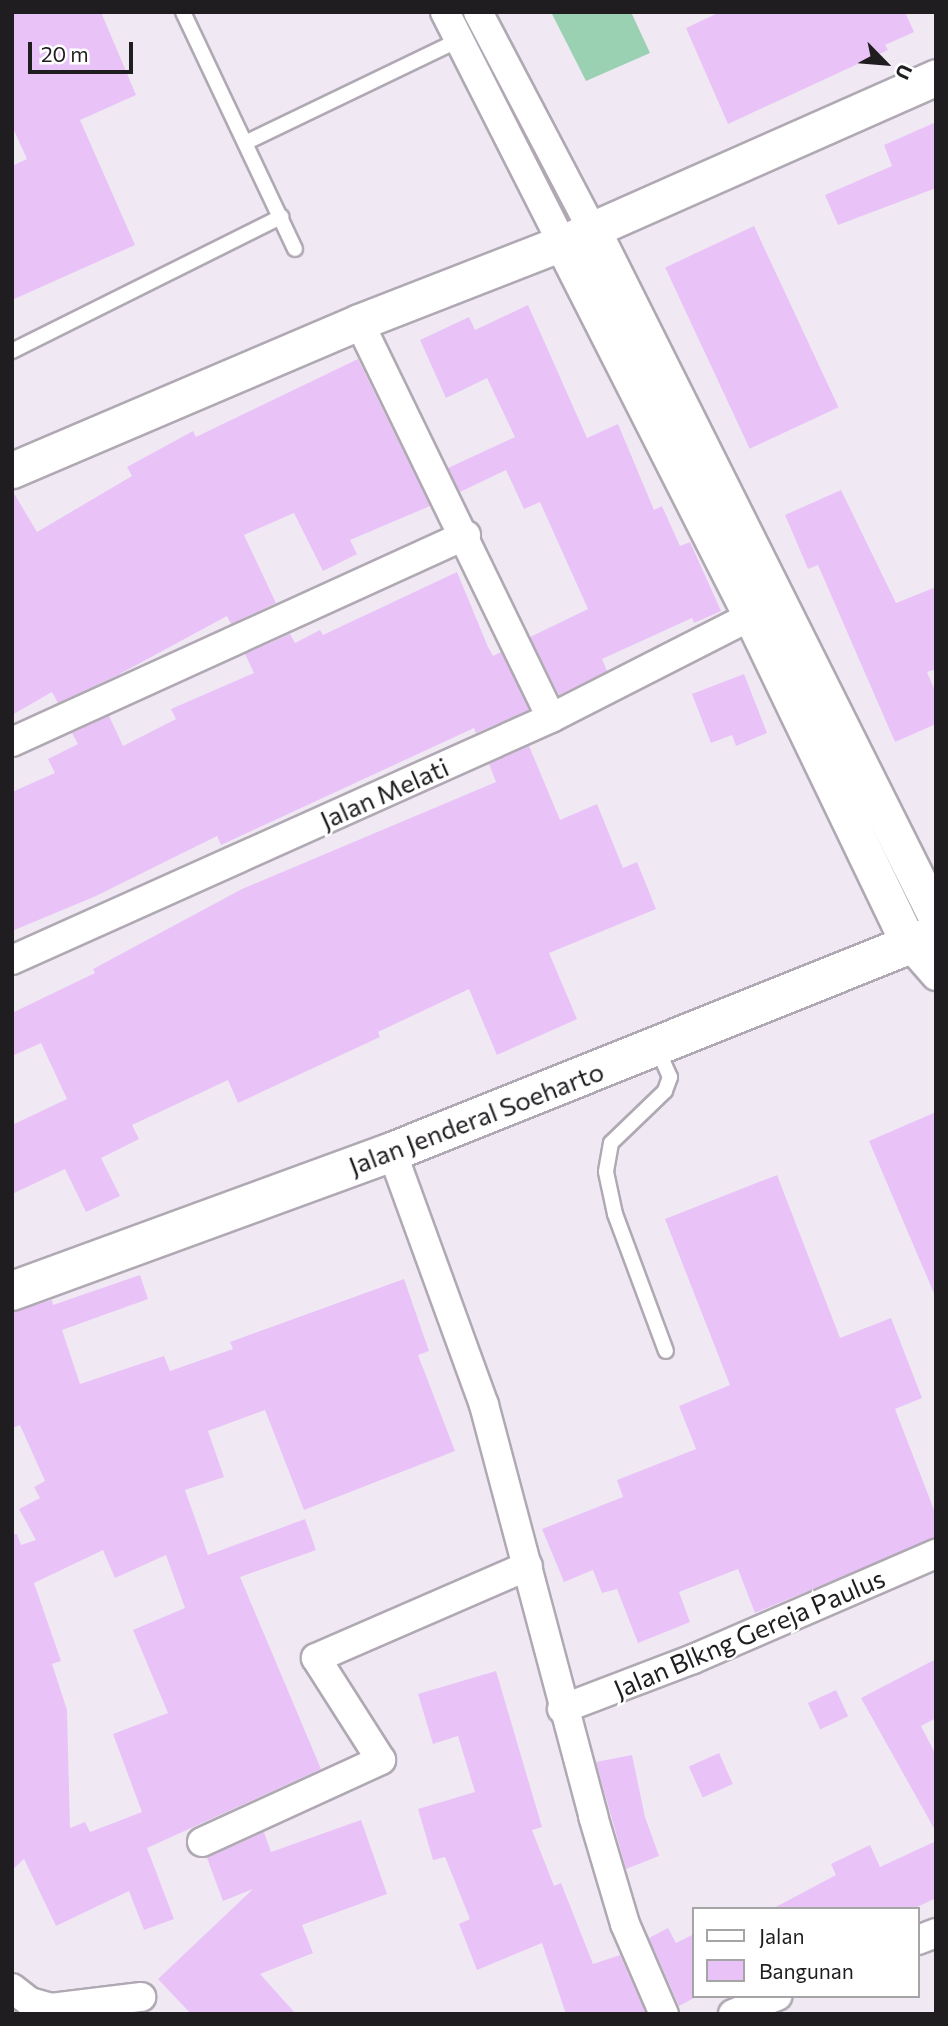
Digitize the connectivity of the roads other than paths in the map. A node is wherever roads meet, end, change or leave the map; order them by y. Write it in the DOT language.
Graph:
graph roads {
  1 [pos="183,12"];
  2 [pos="445,12"];
  3 [pos="478,12"];
  4 [pos="459,40"];
  5 [pos="936,77"];
  6 [pos="247,142"];
  7 [pos="281,217"];
  8 [pos="577,236"];
  9 [pos="295,248"];
  10 [pos="359,322"];
  11 [pos="12,351"];
  12 [pos="12,470"];
  13 [pos="466,534"];
  14 [pos="751,616"];
  15 [pos="551,718"];
  16 [pos="12,742"];
  17 [pos="936,917"];
  18 [pos="922,939"];
  19 [pos="12,960"];
  20 [pos="936,976"];
  21 [pos="656,1046"];
  22 [pos="392,1152"];
  23 [pos="12,1291"];
  24 [pos="666,1351"];
  25 [pos="936,1555"];
  26 [pos="528,1566"];
  27 [pos="562,1709"];
  28 [pos="201,1842"];
  29 [pos="12,1988"];
  30 [pos="141,1997"];
  31 [pos="772,1998"];
  32 [pos="664,2014"];
  33 [pos="733,2014"];
  1 -- 6 [label="lane"];
  2 -- 4 [label="street"];
  3 -- 8 [label="street"];
  4 -- 6 [label="lane"];
  4 -- 8 [label="street"];
  5 -- 8 [label="street"];
  6 -- 7 [label="lane"];
  7 -- 9 [label="lane"];
  7 -- 11 [label="lane"];
  8 -- 10 [label="street"];
  8 -- 14 [label="street"];
  8 -- 17 [label="street"];
  10 -- 12 [label="street"];
  10 -- 13 [label="street"];
  13 -- 15 [label="street"];
  13 -- 16 [label="street"];
  14 -- 15 [label="street, Jalan Melati"];
  14 -- 18 [label="street"];
  15 -- 19 [label="street, Jalan Melati"];
  18 -- 20 [label="street"];
  18 -- 21 [label="main road, Jalan Jenderal Soeharto"];
  21 -- 22 [label="main road, Jalan Jenderal Soeharto"];
  21 -- 24 [label="lane"];
  22 -- 23 [label="main road, Jalan Jenderal Soeharto"];
  22 -- 26 [label="street"];
  25 -- 27 [label="street, Jalan Blkng Gereja Paulus"];
  26 -- 27 [label="street"];
  26 -- 28 [label="street"];
  27 -- 32 [label="street"];
  29 -- 30 [label="street"];
  31 -- 33 [label="street"];
}
